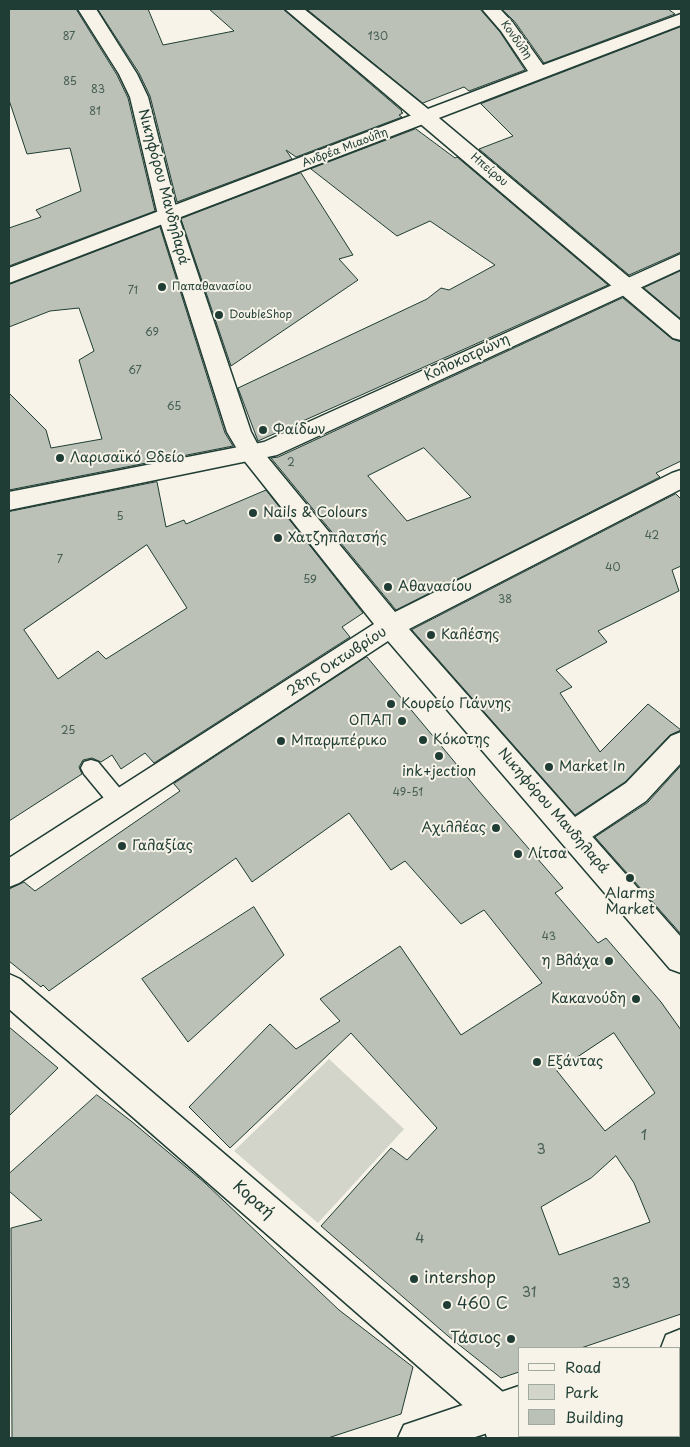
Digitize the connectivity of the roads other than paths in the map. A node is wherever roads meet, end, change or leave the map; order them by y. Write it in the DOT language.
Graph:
graph roads {
  1 [pos="87,9"];
  2 [pos="294,9"];
  3 [pos="492,9"];
  4 [pos="681,19"];
  5 [pos="539,73"];
  6 [pos="426,117"];
  7 [pos="168,215"];
  8 [pos="681,261"];
  9 [pos="9,276"];
  10 [pos="626,285"];
  11 [pos="681,333"];
  12 [pos="251,453"];
  13 [pos="681,479"];
  14 [pos="9,501"];
  15 [pos="391,626"];
  16 [pos="681,744"];
  17 [pos="91,768"];
  18 [pos="120,803"];
  19 [pos="573,834"];
  20 [pos="9,874"];
  21 [pos="681,959"];
  22 [pos="9,989"];
  23 [pos="508,1418"];
  24 [pos="417,1438"];
  1 -- 7 [label="street, Νικηφόρου Μανδηλαρά"];
  2 -- 6 [label="street, Ηπείρου"];
  3 -- 5 [label="street, Κονδύλη"];
  4 -- 5 [label="street, Ανδρέα Μιαούλη"];
  5 -- 6 [label="street, Ανδρέα Μιαούλη"];
  6 -- 7 [label="street, Ανδρέα Μιαούλη"];
  6 -- 10 [label="street, Ηπείρου"];
  7 -- 9 [label="street, Ανδρέα Μιαούλη"];
  7 -- 12 [label="street, Νικηφόρου Μανδηλαρά"];
  8 -- 10 [label="street, Κολοκοτρώνη"];
  10 -- 11 [label="street, Ηπείρου"];
  10 -- 12 [label="street, Κολοκοτρώνη"];
  12 -- 14 [label="street, Κολοκοτρώνη"];
  12 -- 15 [label="street, Νικηφόρου Μανδηλαρά"];
  13 -- 15 [label="street, 28ης Οκτωβρίου"];
  15 -- 18 [label="street, 28ης Οκτωβρίου"];
  15 -- 19 [label="street, Νικηφόρου Μανδηλαρά"];
  16 -- 19 [label="street"];
  17 -- 18 [label="lane"];
  18 -- 20 [label="street, 28ης Οκτωβρίου"];
  19 -- 21 [label="street, Νικηφόρου Μανδηλαρά"];
  22 -- 23 [label="street, Κοραή"];
  23 -- 24 [label="street"];
}
